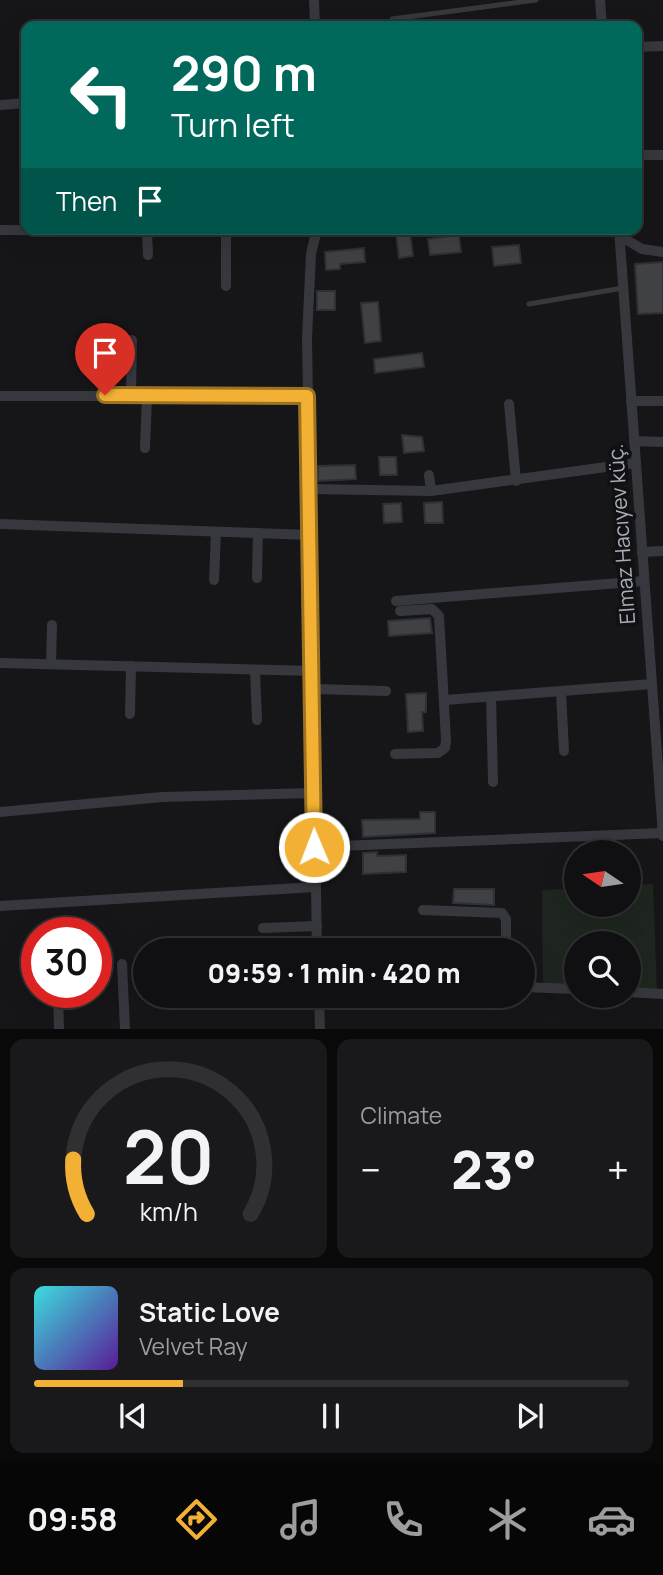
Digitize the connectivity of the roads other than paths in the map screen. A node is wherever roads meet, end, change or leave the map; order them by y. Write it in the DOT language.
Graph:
graph roads {
  1 [pos="314,0"];
  2 [pos="536,0"];
  3 [pos="600,0"];
  4 [pos="392,19"];
  5 [pos="315,21"];
  6 [pos="602,21"];
  7 [pos="663,46"];
  8 [pos="642,47"];
  9 [pos="21,103"];
  10 [pos="0,104"];
  11 [pos="642,155"];
  12 [pos="663,155"];
  13 [pos="0,230"];
  14 [pos="21,230"];
  15 [pos="150,235"];
  16 [pos="226,235"];
  17 [pos="316,235"];
  18 [pos="620,235"];
  19 [pos="624,235"];
  20 [pos="663,252"];
  21 [pos="148,255"];
  22 [pos="226,286"];
  23 [pos="623,288"];
  24 [pos="529,304"];
  25 [pos="132,340"];
  26 [pos="131,394"];
  27 [pos="147,395"];
  28 [pos="0,396"];
  29 [pos="307,396"];
  30 [pos="631,401"];
  31 [pos="663,401"];
  32 [pos="509,404"];
  33 [pos="634,441"];
  34 [pos="663,442"];
  35 [pos="145,449"];
  36 [pos="635,463"];
  37 [pos="429,475"];
  38 [pos="516,481"];
  39 [pos="310,489"];
  40 [pos="431,491"];
  41 [pos="0,524"];
  42 [pos="216,532"];
  43 [pos="258,533"];
  44 [pos="311,535"];
  45 [pos="663,551"];
  46 [pos="642,552"];
  47 [pos="257,578"];
  48 [pos="214,580"];
  49 [pos="644,581"];
  50 [pos="52,625"];
  51 [pos="0,663"];
  52 [pos="51,663"];
  53 [pos="131,666"];
  54 [pos="255,670"];
  55 [pos="314,671"];
  56 [pos="652,684"];
  57 [pos="314,689"];
  58 [pos="386,691"];
  59 [pos="561,692"];
  60 [pos="491,697"];
  61 [pos="445,700"];
  62 [pos="130,714"];
  63 [pos="257,720"];
  64 [pos="564,751"];
  65 [pos="395,754"];
  66 [pos="493,782"];
  67 [pos="313,793"];
  68 [pos="0,812"];
  69 [pos="663,835"];
  70 [pos="314,847"];
  71 [pos="316,887"];
  72 [pos="0,906"];
  73 [pos="423,910"];
  74 [pos="317,926"];
  75 [pos="263,928"];
  76 [pos="317,938"];
  77 [pos="506,938"];
  78 [pos="122,964"];
  79 [pos="535,987"];
  80 [pos="564,989"];
  81 [pos="641,992"];
  82 [pos="663,993"];
  83 [pos="58,1008"];
  84 [pos="319,1008"];
  85 [pos="59,1029"];
  86 [pos="125,1029"];
  87 [pos="320,1029"];
  1 -- 5 [label="street"];
  2 -- 4 [label="lane"];
  3 -- 6 [label="street"];
  7 -- 8 [label="street"];
  9 -- 10 [label="street"];
  11 -- 12 [label="street"];
  13 -- 14 [label="street"];
  15 -- 21 [label="street"];
  16 -- 22 [label="street"];
  17 -- 29 [label="street"];
  18 -- 23 [label="street, Elmaz Hacıyev küç."];
  19 -- 20 [label="street"];
  23 -- 24 [label="lane"];
  23 -- 30 [label="street, Elmaz Hacıyev küç."];
  25 -- 26 [label="street"];
  26 -- 27 [label="street"];
  26 -- 28 [label="street"];
  27 -- 29 [label="street"];
  27 -- 35 [label="street"];
  29 -- 39 [label="street"];
  30 -- 31 [label="street"];
  30 -- 33 [label="street, Elmaz Hacıyev küç."];
  32 -- 38 [label="street"];
  33 -- 34 [label="street"];
  33 -- 36 [label="street, Elmaz Hacıyev küç."];
  36 -- 38 [label="street"];
  36 -- 46 [label="street, Elmaz Hacıyev küç."];
  37 -- 40 [label="street"];
  38 -- 40 [label="street"];
  39 -- 40 [label="street"];
  39 -- 44 [label="street"];
  41 -- 42 [label="street"];
  42 -- 43 [label="street"];
  42 -- 48 [label="street"];
  43 -- 44 [label="street"];
  43 -- 47 [label="street"];
  44 -- 55 [label="street"];
  45 -- 46 [label="street"];
  46 -- 49 [label="street, Elmaz Hacıyev küç."];
  49 -- 56 [label="street, Elmaz Hacıyev küç."];
  49 -- 61 [label="street"];
  50 -- 52 [label="street"];
  51 -- 52 [label="street"];
  52 -- 53 [label="street"];
  53 -- 54 [label="street"];
  53 -- 62 [label="street"];
  54 -- 55 [label="street"];
  54 -- 63 [label="street"];
  55 -- 57 [label="street"];
  56 -- 59 [label="street"];
  56 -- 69 [label="street, Elmaz Hacıyev küç."];
  57 -- 58 [label="street"];
  57 -- 67 [label="street"];
  59 -- 60 [label="street"];
  59 -- 64 [label="street"];
  60 -- 61 [label="street"];
  60 -- 66 [label="street"];
  61 -- 65 [label="street"];
  67 -- 68 [label="street"];
  67 -- 70 [label="street"];
  69 -- 70 [label="street"];
  70 -- 71 [label="street"];
  71 -- 72 [label="street"];
  71 -- 74 [label="street"];
  73 -- 77 [label="street"];
  74 -- 75 [label="street"];
  74 -- 76 [label="street"];
  78 -- 86 [label="street"];
  79 -- 80 [label="street"];
  81 -- 82 [label="street"];
  83 -- 85 [label="street"];
  84 -- 87 [label="street"];
}
